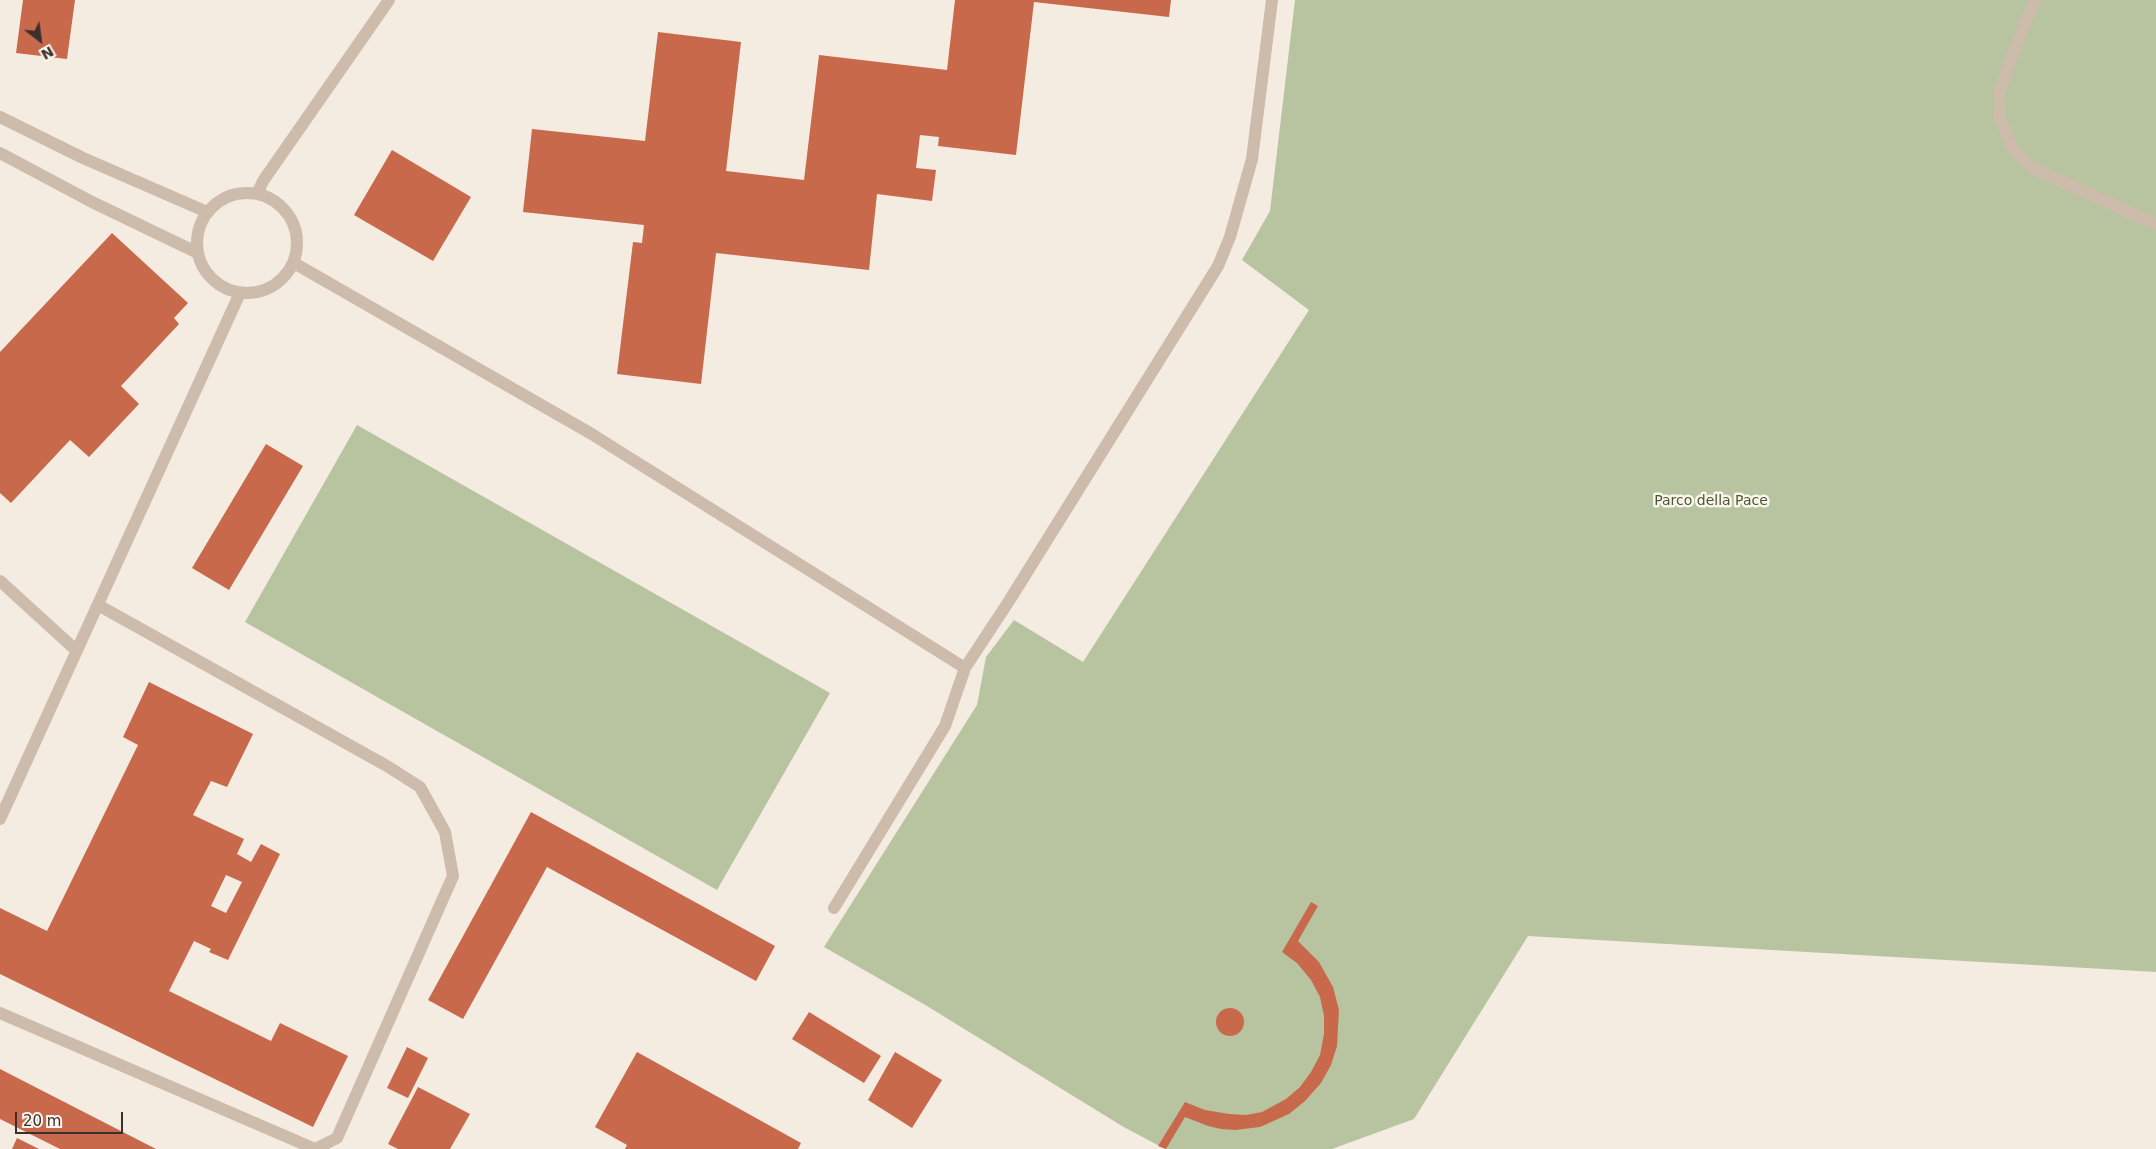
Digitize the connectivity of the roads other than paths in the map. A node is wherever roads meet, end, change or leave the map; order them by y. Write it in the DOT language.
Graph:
graph roads {
  1 [pos="389,0"];
  2 [pos="1272,0"];
  3 [pos="2035,0"];
  4 [pos="0,117"];
  5 [pos="0,153"];
  6 [pos="258,192"];
  7 [pos="207,212"];
  8 [pos="2156,224"];
  9 [pos="198,253"];
  10 [pos="294,263"];
  11 [pos="240,293"];
  12 [pos="0,581"];
  13 [pos="98,605"];
  14 [pos="77,651"];
  15 [pos="965,668"];
  16 [pos="0,819"];
  17 [pos="834,908"];
  18 [pos="0,1013"];
  1 -- 6 [label="street"];
  2 -- 15 [label="street"];
  3 -- 8 [label="street"];
  4 -- 7 [label="street"];
  5 -- 9 [label="street"];
  6 -- 7 [label="street"];
  6 -- 10 [label="street"];
  7 -- 9 [label="street"];
  9 -- 11 [label="street"];
  10 -- 11 [label="street"];
  10 -- 15 [label="street"];
  11 -- 13 [label="street"];
  12 -- 14 [label="street"];
  13 -- 14 [label="street"];
  13 -- 18 [label="street"];
  14 -- 16 [label="street"];
  15 -- 17 [label="street"];
}
